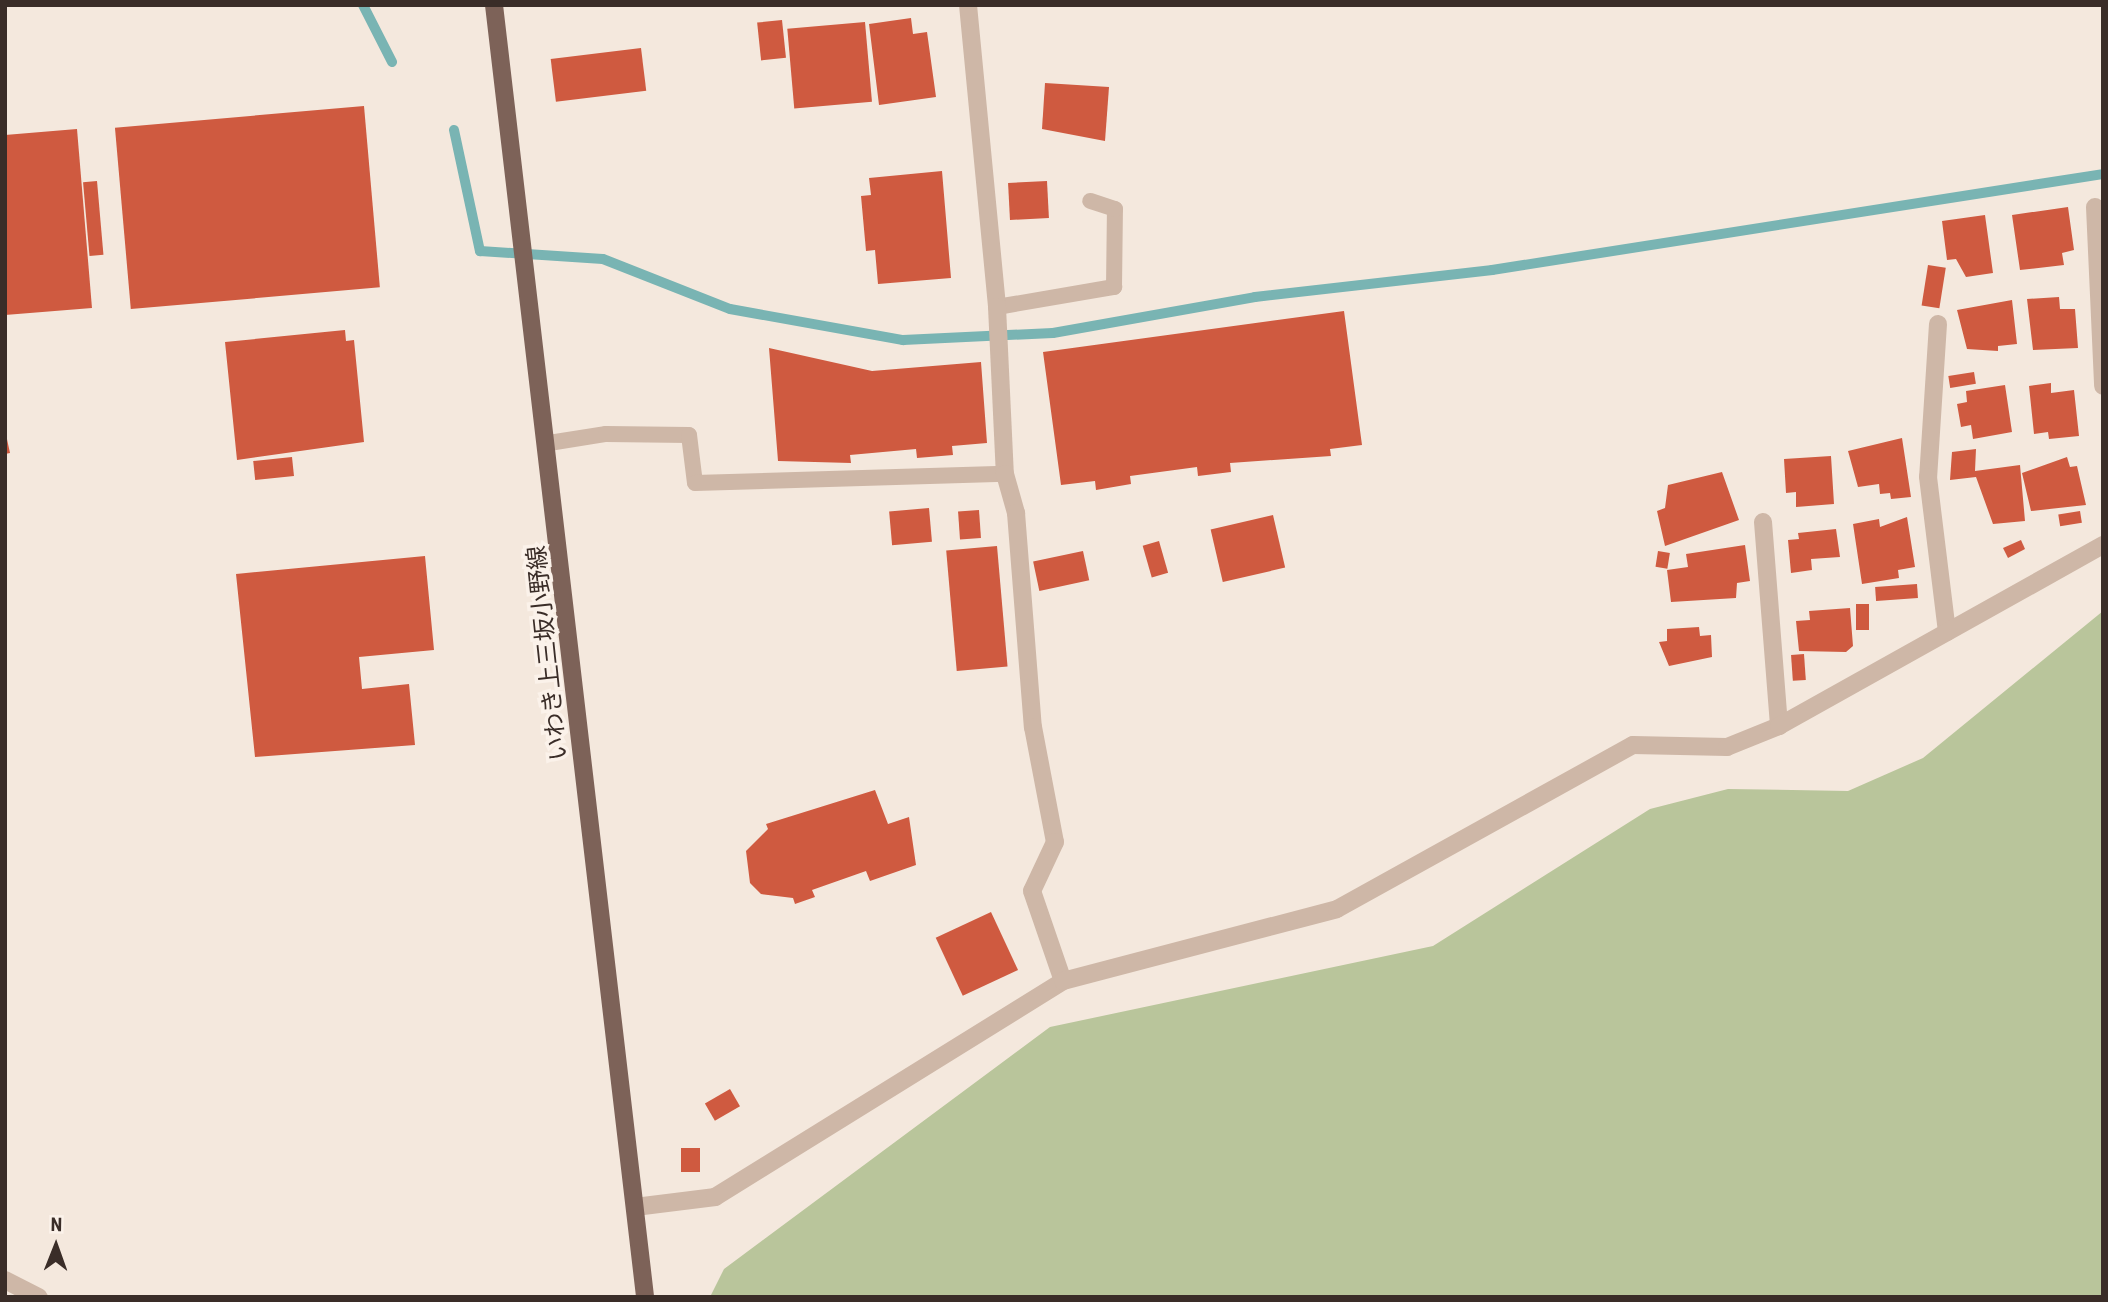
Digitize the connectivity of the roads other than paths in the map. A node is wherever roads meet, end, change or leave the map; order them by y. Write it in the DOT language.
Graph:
graph roads {
  1 [pos="494,5"];
  2 [pos="968,5"];
  3 [pos="1090,201"];
  4 [pos="2095,206"];
  5 [pos="998,307"];
  6 [pos="1938,324"];
  7 [pos="2103,386"];
  8 [pos="549,443"];
  9 [pos="1005,474"];
  10 [pos="1763,522"];
  11 [pos="2103,545"];
  12 [pos="1947,632"];
  13 [pos="1779,726"];
  14 [pos="1063,981"];
  15 [pos="635,1207"];
  16 [pos="5,1280"];
  17 [pos="39,1297"];
  18 [pos="645,1297"];
  1 -- 8 [label="main road, いわき上三坂小野線"];
  2 -- 5 [label="street"];
  3 -- 5 [label="lane"];
  4 -- 7 [label="street"];
  5 -- 9 [label="street"];
  6 -- 12 [label="street"];
  8 -- 9 [label="lane"];
  8 -- 15 [label="main road, いわき上三坂小野線"];
  9 -- 14 [label="street"];
  10 -- 13 [label="street"];
  11 -- 12 [label="street"];
  12 -- 13 [label="street"];
  13 -- 14 [label="street"];
  14 -- 15 [label="street"];
  15 -- 18 [label="main road, いわき上三坂小野線"];
  16 -- 17 [label="street"];
}
